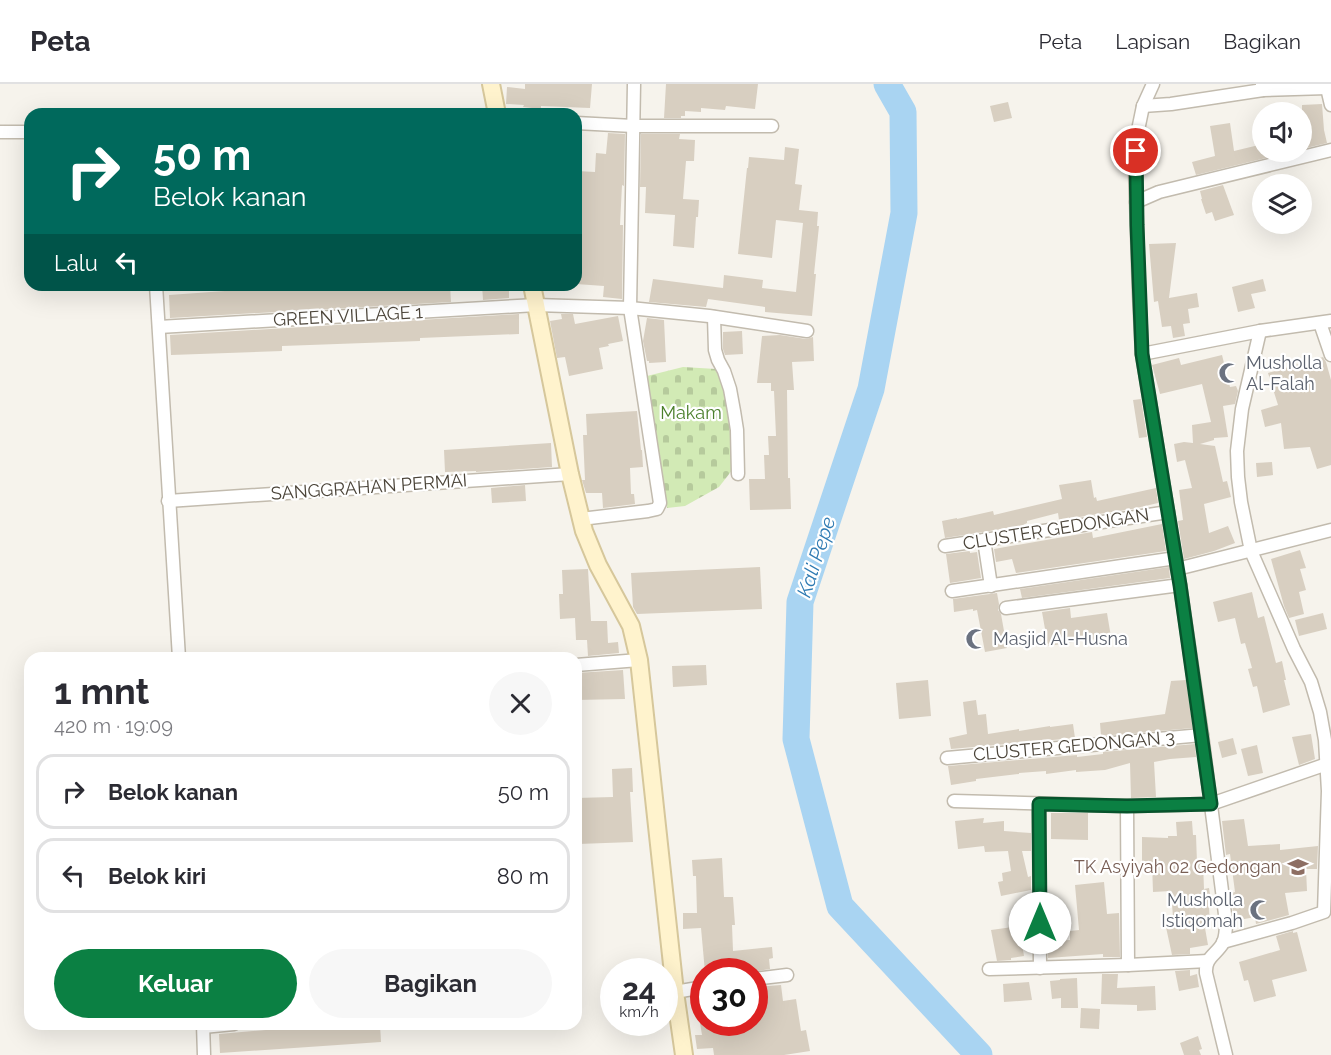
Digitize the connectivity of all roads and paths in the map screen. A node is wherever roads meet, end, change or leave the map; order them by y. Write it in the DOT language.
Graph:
graph roads {
  1 [pos="492,84"];
  2 [pos="634,84"];
  3 [pos="1153,84"];
  4 [pos="1227,84"];
  5 [pos="1262,87"];
  6 [pos="1328,87"];
  7 [pos="1222,96"];
  8 [pos="1331,105"];
  9 [pos="1143,106"];
  10 [pos="496,108"];
  11 [pos="582,123"];
  12 [pos="633,126"];
  13 [pos="772,126"];
  14 [pos="0,132"];
  15 [pos="24,132"];
  16 [pos="1331,150"];
  17 [pos="1136,202"];
  18 [pos="156,291"];
  19 [pos="533,291"];
  20 [pos="536,305"];
  21 [pos="630,308"];
  22 [pos="714,317"];
  23 [pos="1325,322"];
  24 [pos="159,327"];
  25 [pos="807,331"];
  26 [pos="1260,331"];
  27 [pos="1142,354"];
  28 [pos="1331,355"];
  29 [pos="570,474"];
  30 [pos="738,474"];
  31 [pos="168,501"];
  32 [pos="1168,512"];
  33 [pos="581,519"];
  34 [pos="1331,530"];
  35 [pos="984,540"];
  36 [pos="945,546"];
  37 [pos="1251,551"];
  38 [pos="1176,564"];
  39 [pos="1180,585"];
  40 [pos="991,586"];
  41 [pos="952,591"];
  42 [pos="1006,608"];
  43 [pos="179,652"];
  44 [pos="639,660"];
  45 [pos="582,665"];
  46 [pos="1202,735"];
  47 [pos="947,758"];
  48 [pos="1327,764"];
  49 [pos="954,801"];
  50 [pos="1039,804"];
  51 [pos="1211,804"];
  52 [pos="1127,806"];
  53 [pos="1327,911"];
  54 [pos="1223,942"];
  55 [pos="671,958"];
  56 [pos="1208,960"];
  57 [pos="1128,965"];
  58 [pos="1040,968"];
  59 [pos="989,969"];
  60 [pos="787,975"];
  61 [pos="768,977"];
  62 [pos="678,1013"];
  63 [pos="203,1030"];
  64 [pos="204,1055"];
  65 [pos="684,1055"];
  66 [pos="1226,1055"];
  1 -- 10 [label="street"];
  2 -- 12 [label="street"];
  3 -- 9 [label="street"];
  4 -- 7 [label="street"];
  5 -- 6 [label="street"];
  5 -- 7 [label="street"];
  6 -- 8 [label="street"];
  7 -- 9 [label="street"];
  9 -- 17 [label="street"];
  11 -- 12 [label="street"];
  12 -- 13 [label="street"];
  12 -- 21 [label="street"];
  14 -- 15 [label="street"];
  16 -- 17 [label="street"];
  17 -- 27 [label="street"];
  18 -- 24 [label="street"];
  19 -- 20 [label="street"];
  20 -- 21 [label="street, GREEN VILLAGE 1"];
  20 -- 24 [label="street, GREEN VILLAGE 1"];
  20 -- 29 [label="street"];
  21 -- 22 [label="street, GREEN VILLAGE 1"];
  21 -- 33 [label="street"];
  22 -- 25 [label="street, GREEN VILLAGE 1"];
  22 -- 30 [label="street"];
  23 -- 26 [label="street"];
  23 -- 28 [label="street"];
  24 -- 31 [label="street"];
  26 -- 27 [label="street"];
  26 -- 37 [label="street"];
  27 -- 32 [label="street"];
  29 -- 31 [label="street, SANGGRAHAN PERMAI"];
  29 -- 33 [label="street"];
  31 -- 43 [label="street"];
  32 -- 35 [label="street, CLUSTER GEDONGAN"];
  32 -- 38 [label="street"];
  33 -- 44 [label="street"];
  34 -- 37 [label="street"];
  35 -- 36 [label="street, CLUSTER GEDONGAN"];
  35 -- 40 [label="street"];
  37 -- 38 [label="street"];
  37 -- 48 [label="street"];
  38 -- 39 [label="street"];
  38 -- 40 [label="street"];
  39 -- 42 [label="street"];
  39 -- 46 [label="street"];
  40 -- 41 [label="street"];
  44 -- 45 [label="street"];
  44 -- 55 [label="street"];
  46 -- 47 [label="street, CLUSTER GEDONGAN 3"];
  46 -- 51 [label="street"];
  48 -- 51 [label="street"];
  48 -- 53 [label="street"];
  49 -- 50 [label="street"];
  50 -- 52 [label="street"];
  50 -- 58 [label="street"];
  51 -- 52 [label="street"];
  51 -- 54 [label="street"];
  52 -- 57 [label="street"];
  53 -- 54 [label="street"];
  54 -- 56 [label="street"];
  56 -- 57 [label="street"];
  56 -- 66 [label="street"];
  57 -- 58 [label="street"];
  58 -- 59 [label="street"];
  60 -- 61 [label="street"];
  62 -- 65 [label="street"];
  63 -- 64 [label="street"];
}
